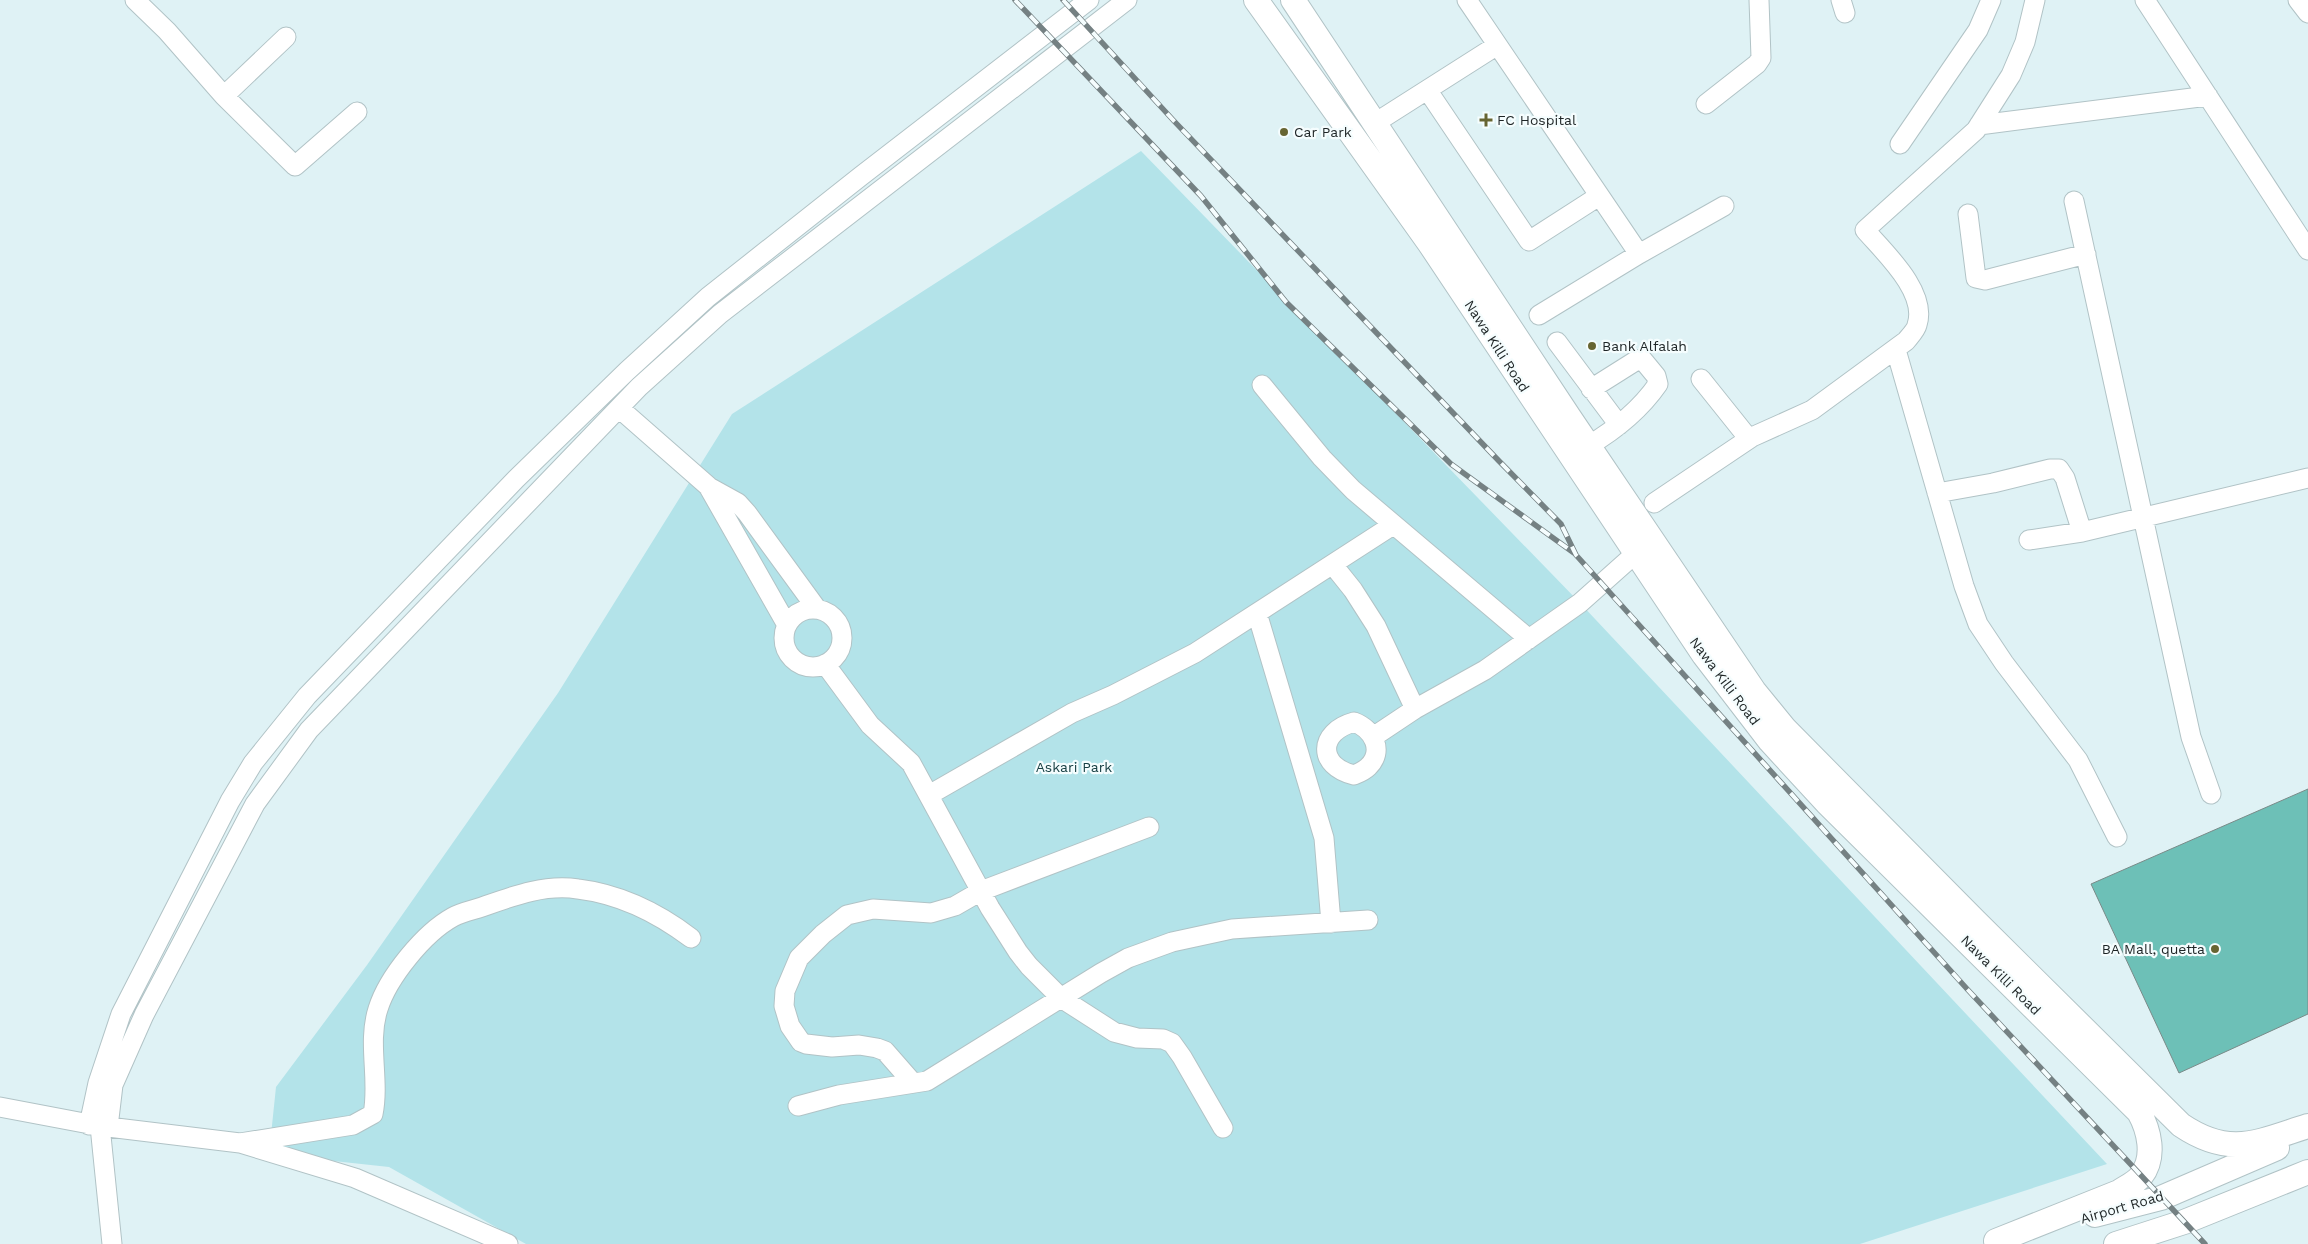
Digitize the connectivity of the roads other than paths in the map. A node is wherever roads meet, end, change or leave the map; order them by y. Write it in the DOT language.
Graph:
graph roads {
  1 [pos="135,0"];
  2 [pos="1089,0"];
  3 [pos="1127,0"];
  4 [pos="1256,0"];
  5 [pos="1293,0"];
  6 [pos="1466,0"];
  7 [pos="1759,0"];
  8 [pos="1991,0"];
  9 [pos="2035,0"];
  10 [pos="2145,0"];
  11 [pos="2298,0"];
  12 [pos="2308,13"];
  13 [pos="286,38"];
  14 [pos="1496,46"];
  15 [pos="1428,90"];
  16 [pos="224,96"];
  17 [pos="2208,96"];
  18 [pos="1706,104"];
  19 [pos="358,112"];
  20 [pos="1375,123"];
  21 [pos="1979,125"];
  22 [pos="1900,144"];
  23 [pos="1599,196"];
  24 [pos="2074,201"];
  25 [pos="1724,206"];
  26 [pos="1968,214"];
  27 [pos="2308,250"];
  28 [pos="1639,254"];
  29 [pos="2086,254"];
  30 [pos="1539,315"];
  31 [pos="1557,342"];
  32 [pos="1896,350"];
  33 [pos="1701,379"];
  34 [pos="1262,385"];
  35 [pos="1591,389"];
  36 [pos="619,408"];
  37 [pos="1619,425"];
  38 [pos="1749,439"];
  39 [pos="1588,446"];
  40 [pos="2308,478"];
  41 [pos="708,486"];
  42 [pos="1937,493"];
  43 [pos="1654,502"];
  44 [pos="2144,518"];
  45 [pos="1393,525"];
  46 [pos="2082,532"];
  47 [pos="2029,540"];
  48 [pos="1635,554"];
  49 [pos="1334,565"];
  50 [pos="817,609"];
  51 [pos="1256,614"];
  52 [pos="787,625"];
  53 [pos="1529,639"];
  54 [pos="825,664"];
  55 [pos="1415,709"];
  56 [pos="1373,738"];
  57 [pos="929,794"];
  58 [pos="2211,794"];
  59 [pos="1149,827"];
  60 [pos="2117,837"];
  61 [pos="981,891"];
  62 [pos="1368,920"];
  63 [pos="1331,923"];
  64 [pos="691,938"];
  65 [pos="1061,998"];
  66 [pos="913,1083"];
  67 [pos="798,1106"];
  68 [pos="0,1107"];
  69 [pos="99,1126"];
  70 [pos="2308,1126"];
  71 [pos="1223,1128"];
  72 [pos="2308,1136"];
  73 [pos="240,1143"];
  74 [pos="2308,1172"];
  75 [pos="1991,1243"];
  76 [pos="112,1244"];
  77 [pos="508,1244"];
  78 [pos="2116,1244"];
  1 -- 16 [label="street"];
  2 -- 69 [label="street"];
  3 -- 36 [label="street"];
  4 -- 48 [label="main road, Nawa Killi Road"];
  5 -- 20 [label="main road, Nawa Killi Road"];
  6 -- 14 [label="street"];
  7 -- 18 [label="street"];
  8 -- 22 [label="street"];
  9 -- 21 [label="street"];
  10 -- 17 [label="street"];
  11 -- 12 [label="street"];
  13 -- 16 [label="street"];
  14 -- 15 [label="street"];
  14 -- 23 [label="street"];
  15 -- 20 [label="street"];
  15 -- 23 [label="street"];
  16 -- 19 [label="street"];
  17 -- 21 [label="street"];
  17 -- 27 [label="street"];
  20 -- 39 [label="main road, Nawa Killi Road"];
  21 -- 32 [label="street"];
  23 -- 28 [label="street"];
  24 -- 29 [label="street"];
  25 -- 28 [label="street"];
  26 -- 29 [label="street"];
  28 -- 30 [label="street"];
  29 -- 44 [label="street"];
  31 -- 35 [label="street"];
  32 -- 38 [label="street"];
  32 -- 42 [label="street"];
  33 -- 38 [label="street"];
  34 -- 45 [label="street"];
  35 -- 37 [label="street"];
  35 -- 37 [label="street"];
  36 -- 41 [label="street"];
  36 -- 69 [label="street"];
  37 -- 39 [label="street"];
  38 -- 43 [label="street"];
  39 -- 70 [label="main road, Nawa Killi Road"];
  40 -- 44 [label="street"];
  41 -- 50 [label="street"];
  41 -- 52 [label="street"];
  42 -- 46 [label="street"];
  42 -- 60 [label="street"];
  44 -- 46 [label="street"];
  44 -- 58 [label="street"];
  45 -- 49 [label="street"];
  45 -- 53 [label="street"];
  46 -- 47 [label="street"];
  48 -- 53 [label="street"];
  48 -- 75 [label="main road, Nawa Killi Road"];
  49 -- 51 [label="street"];
  49 -- 55 [label="street"];
  50 -- 52 [label="street"];
  50 -- 54 [label="street"];
  51 -- 57 [label="street"];
  51 -- 63 [label="street"];
  52 -- 54 [label="street"];
  53 -- 55 [label="street"];
  54 -- 57 [label="street"];
  55 -- 56 [label="street"];
  57 -- 61 [label="street"];
  59 -- 61 [label="street"];
  61 -- 65 [label="street"];
  61 -- 66 [label="street"];
  62 -- 63 [label="street"];
  63 -- 65 [label="street"];
  64 -- 73 [label="street"];
  65 -- 66 [label="street"];
  65 -- 71 [label="street"];
  66 -- 67 [label="street"];
  68 -- 69 [label="street"];
  69 -- 73 [label="street"];
  69 -- 76 [label="street"];
  72 -- 75 [label="main road, Airport Road"];
  73 -- 77 [label="street"];
  74 -- 78 [label="main road"];
}
